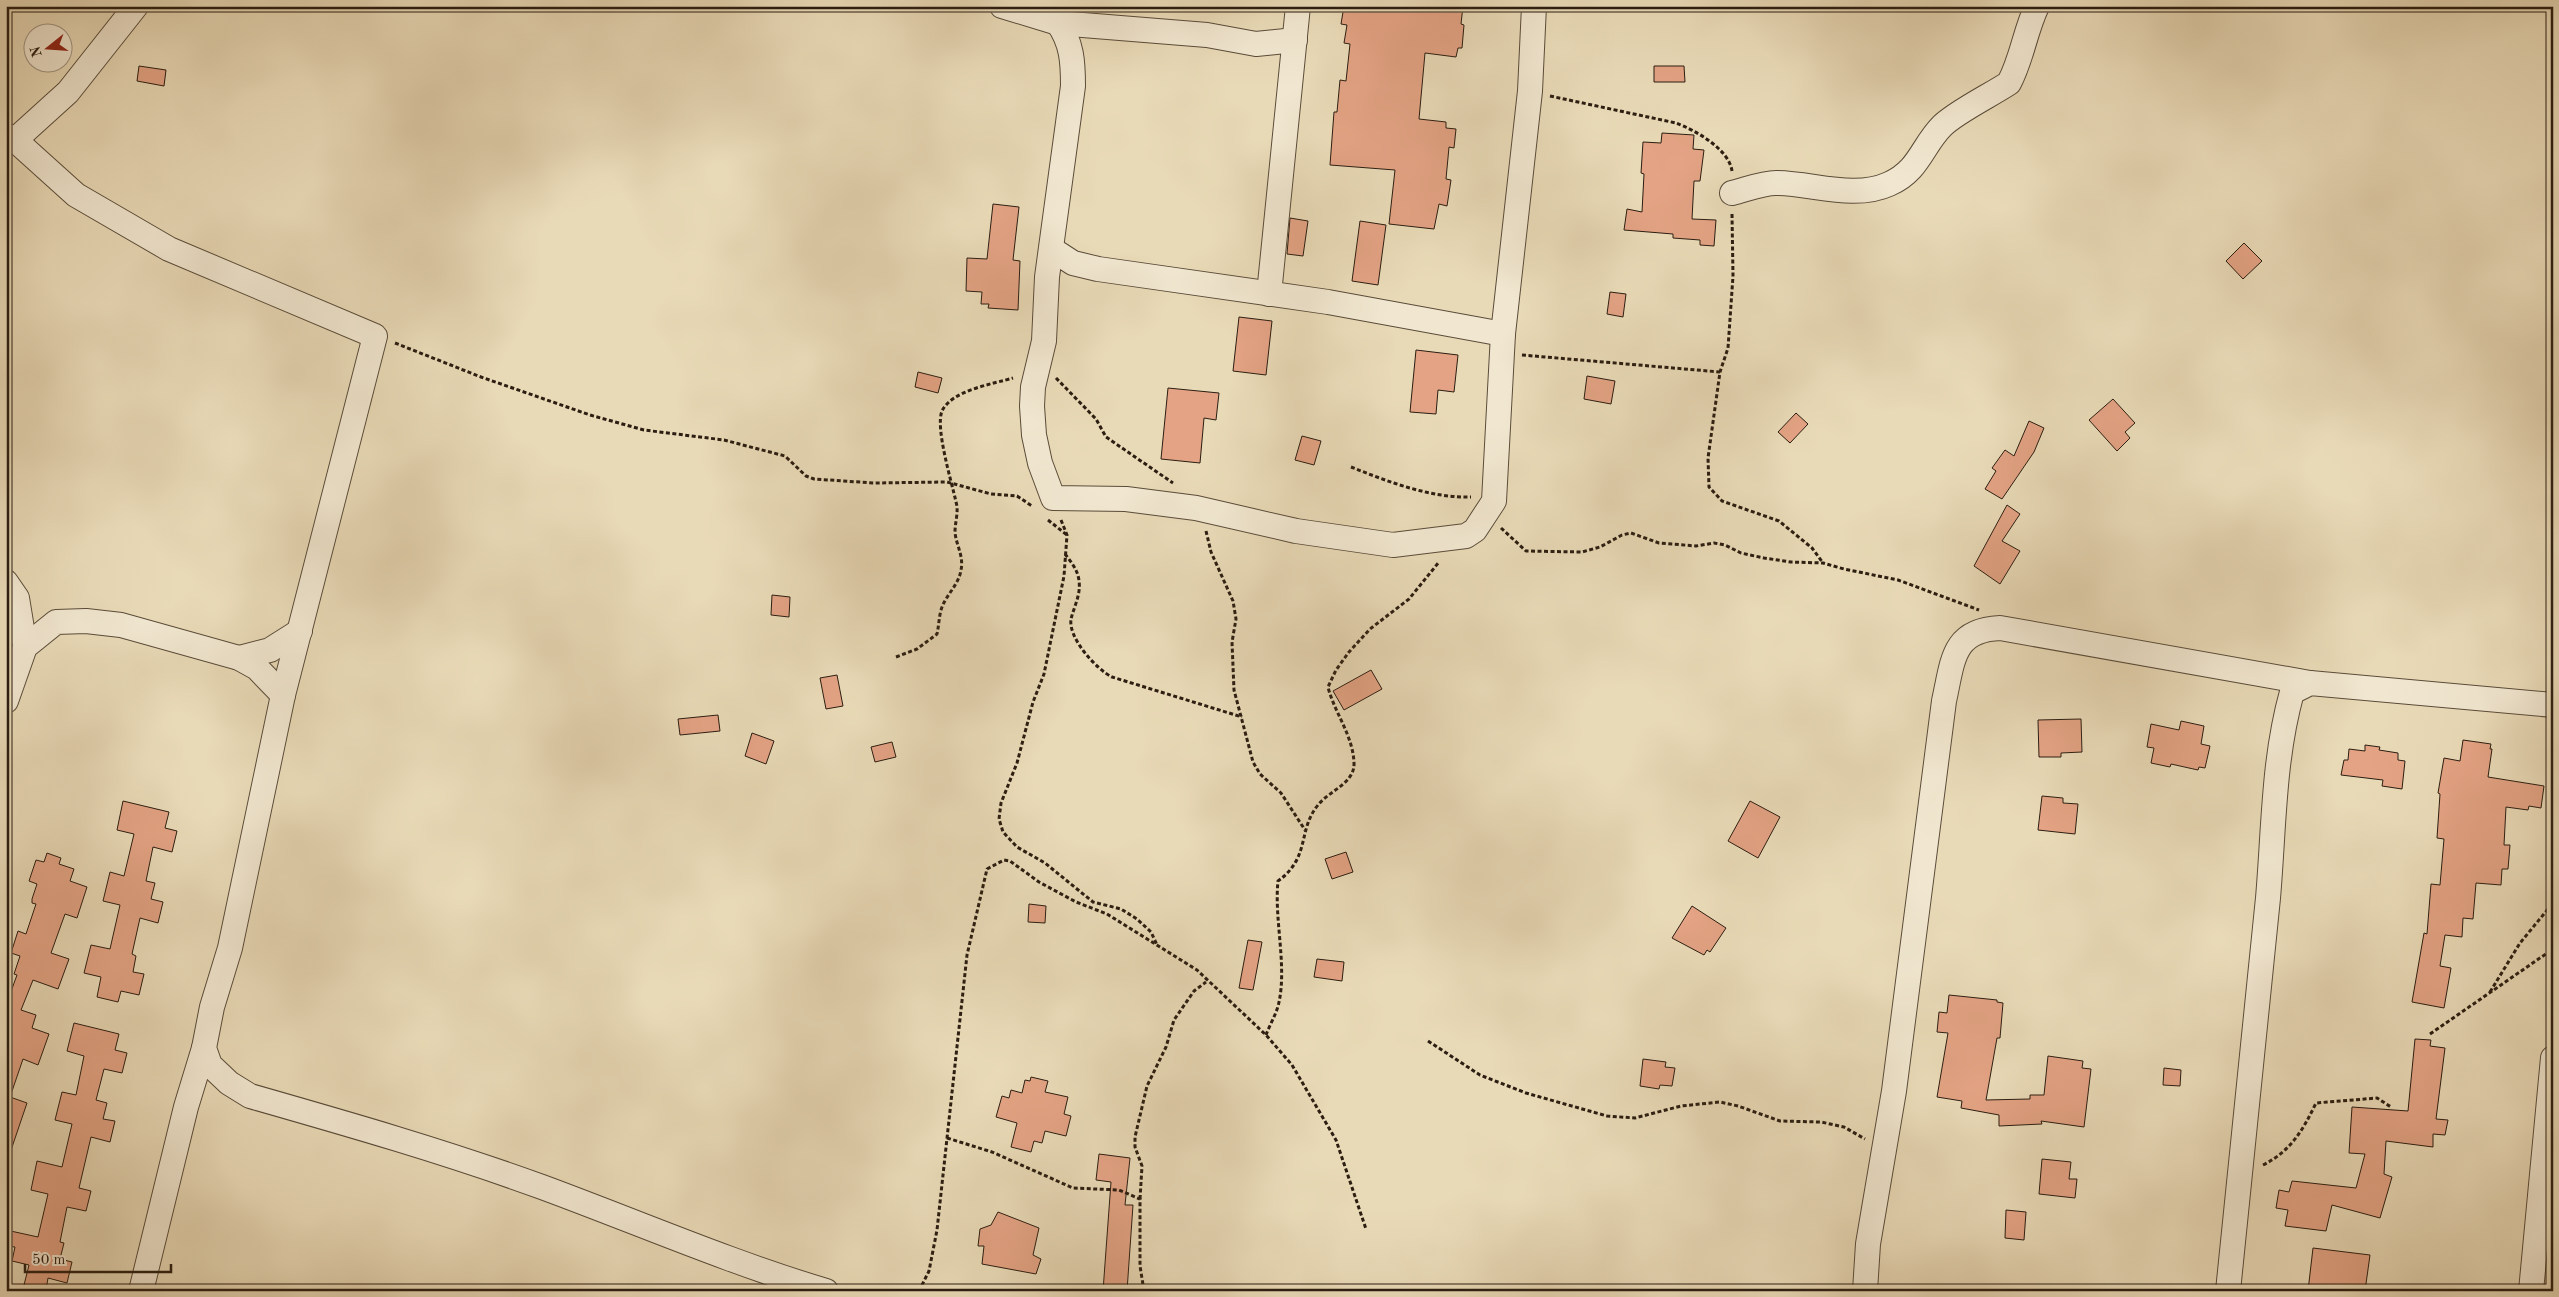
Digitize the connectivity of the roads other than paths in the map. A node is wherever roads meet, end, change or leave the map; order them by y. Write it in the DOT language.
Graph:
graph roads {
  1 [pos="136,6"];
  2 [pos="1002,6"];
  3 [pos="1298,6"];
  4 [pos="1534,6"];
  5 [pos="2037,6"];
  6 [pos="1058,24"];
  7 [pos="1295,40"];
  8 [pos="11,138"];
  9 [pos="1732,193"];
  10 [pos="1053,250"];
  11 [pos="1073,263"];
  12 [pos="1047,278"];
  13 [pos="1269,294"];
  14 [pos="1503,343"];
  15 [pos="6,582"];
  16 [pos="300,631"];
  17 [pos="25,647"];
  18 [pos="239,658"];
  19 [pos="2310,683"];
  20 [pos="283,696"];
  21 [pos="6,701"];
  22 [pos="2553,705"];
  23 [pos="204,1048"];
  24 [pos="2553,1058"];
  25 [pos="141,1291"];
  26 [pos="826,1291"];
  27 [pos="1866,1291"];
  28 [pos="2228,1291"];
  29 [pos="2531,1291"];
  1 -- 8 [label="street"];
  2 -- 6 [label="street"];
  3 -- 7 [label="street"];
  4 -- 14 [label="street"];
  5 -- 9 [label="street"];
  6 -- 7 [label="street"];
  6 -- 10 [label="street"];
  7 -- 13 [label="street"];
  8 -- 16 [label="street"];
  10 -- 11 [label="street"];
  10 -- 12 [label="street"];
  11 -- 12 [label="street"];
  11 -- 13 [label="street"];
  12 -- 14 [label="street"];
  13 -- 14 [label="street"];
  15 -- 17 [label="street"];
  16 -- 18 [label="street"];
  16 -- 20 [label="street"];
  17 -- 18 [label="street"];
  17 -- 21 [label="street"];
  18 -- 20 [label="street"];
  19 -- 22 [label="street"];
  19 -- 27 [label="street"];
  19 -- 28 [label="street"];
  20 -- 23 [label="street"];
  23 -- 25 [label="street"];
  23 -- 26 [label="street"];
  24 -- 29 [label="street"];
}
